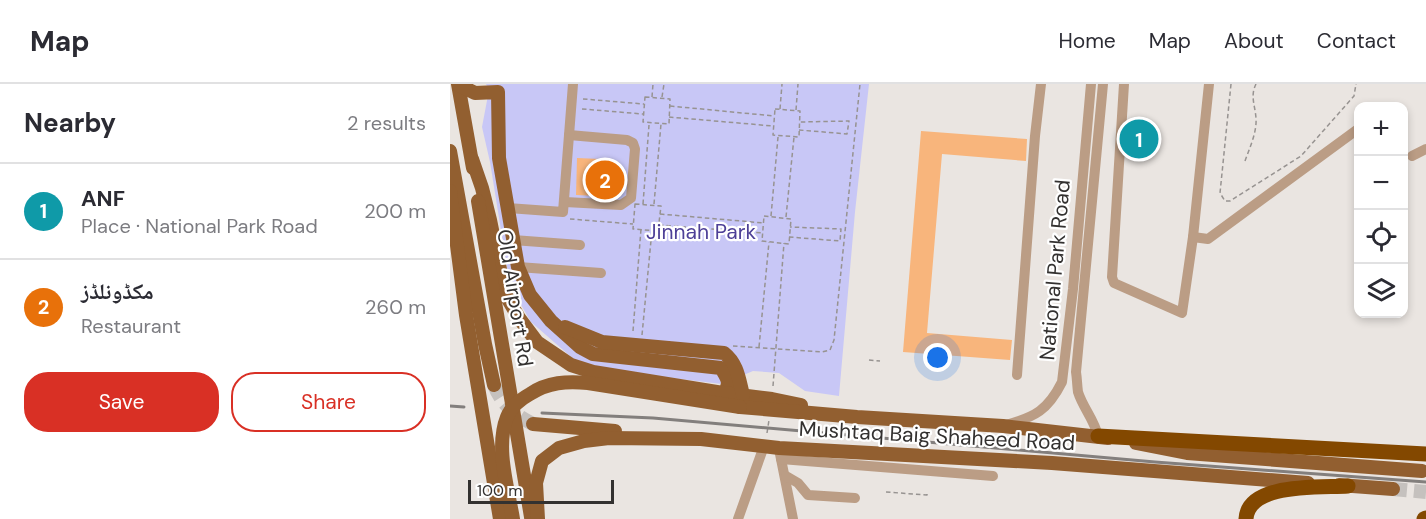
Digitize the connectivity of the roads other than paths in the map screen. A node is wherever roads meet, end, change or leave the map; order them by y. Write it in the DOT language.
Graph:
graph roads {
  1 [pos="573,84"];
  2 [pos="1041,84"];
  3 [pos="1091,84"];
  4 [pos="1103,84"];
  5 [pos="1124,84"];
  6 [pos="1209,84"];
  7 [pos="458,85"];
  8 [pos="498,88"];
  9 [pos="1354,133"];
  10 [pos="569,135"];
  11 [pos="1426,149"];
  12 [pos="450,151"];
  13 [pos="1412,156"];
  14 [pos="472,159"];
  15 [pos="450,191"];
  16 [pos="564,207"];
  17 [pos="507,208"];
  18 [pos="1193,237"];
  19 [pos="513,240"];
  20 [pos="580,245"];
  21 [pos="518,267"];
  22 [pos="601,273"];
  23 [pos="530,295"];
  24 [pos="1017,375"];
  25 [pos="494,385"];
  26 [pos="723,393"];
  27 [pos="741,401"];
  28 [pos="533,424"];
  29 [pos="1003,426"];
  30 [pos="1098,436"];
  31 [pos="700,439"];
  32 [pos="764,446"];
  33 [pos="780,453"];
  34 [pos="1426,454"];
  35 [pos="521,463"];
  36 [pos="1422,471"];
  37 [pos="492,474"];
  38 [pos="786,476"];
  39 [pos="993,476"];
  40 [pos="1348,486"];
  41 [pos="1393,489"];
  42 [pos="855,498"];
  43 [pos="501,519"];
  44 [pos="513,519"];
  45 [pos="531,519"];
  46 [pos="538,519"];
  47 [pos="738,519"];
  48 [pos="793,519"];
  49 [pos="1246,519"];
  1 -- 10 [label="street"];
  2 -- 24 [label="street"];
  3 -- 29 [label="street, National Park Road"];
  4 -- 30 [label="street, National Park Road"];
  5 -- 18 [label="street"];
  6 -- 18 [label="street"];
  7 -- 8 [label="main road"];
  7 -- 14 [label="main road, Old Airport Rd"];
  8 -- 17 [label="main road"];
  9 -- 18 [label="street"];
  10 -- 16 [label="street"];
  10 -- 16 [label="street"];
  11 -- 13 [label="street"];
  12 -- 25 [label="main road"];
  14 -- 26 [label="main road"];
  14 -- 35 [label="main road, Old Airport Rd"];
  15 -- 37 [label="main road"];
  16 -- 17 [label="street"];
  17 -- 19 [label="main road"];
  19 -- 20 [label="street"];
  19 -- 21 [label="main road"];
  21 -- 22 [label="street"];
  21 -- 23 [label="main road"];
  23 -- 26 [label="main road"];
  23 -- 27 [label="main road"];
  26 -- 27 [label="main road"];
  27 -- 29 [label="main road"];
  27 -- 44 [label="main road, bridge"];
  28 -- 31 [label="main road"];
  29 -- 30 [label="main road"];
  30 -- 34 [label="highway"];
  30 -- 36 [label="main road"];
  31 -- 32 [label="main road, Mushtaq Baig Shaheed Road"];
  31 -- 46 [label="main road, Mushtaq Baig Shaheed Road"];
  32 -- 33 [label="main road, Mushtaq Baig Shaheed Road"];
  32 -- 47 [label="street"];
  33 -- 38 [label="street"];
  33 -- 39 [label="street"];
  33 -- 40 [label="main road, Mushtaq Baig Shaheed Road"];
  35 -- 37 [label="main road"];
  35 -- 45 [label="main road, Old Airport Rd"];
  37 -- 43 [label="main road"];
  38 -- 42 [label="street"];
  38 -- 48 [label="street"];
  40 -- 41 [label="main road, Mushtaq Baig Shaheed Road"];
  40 -- 49 [label="highway"];
}
